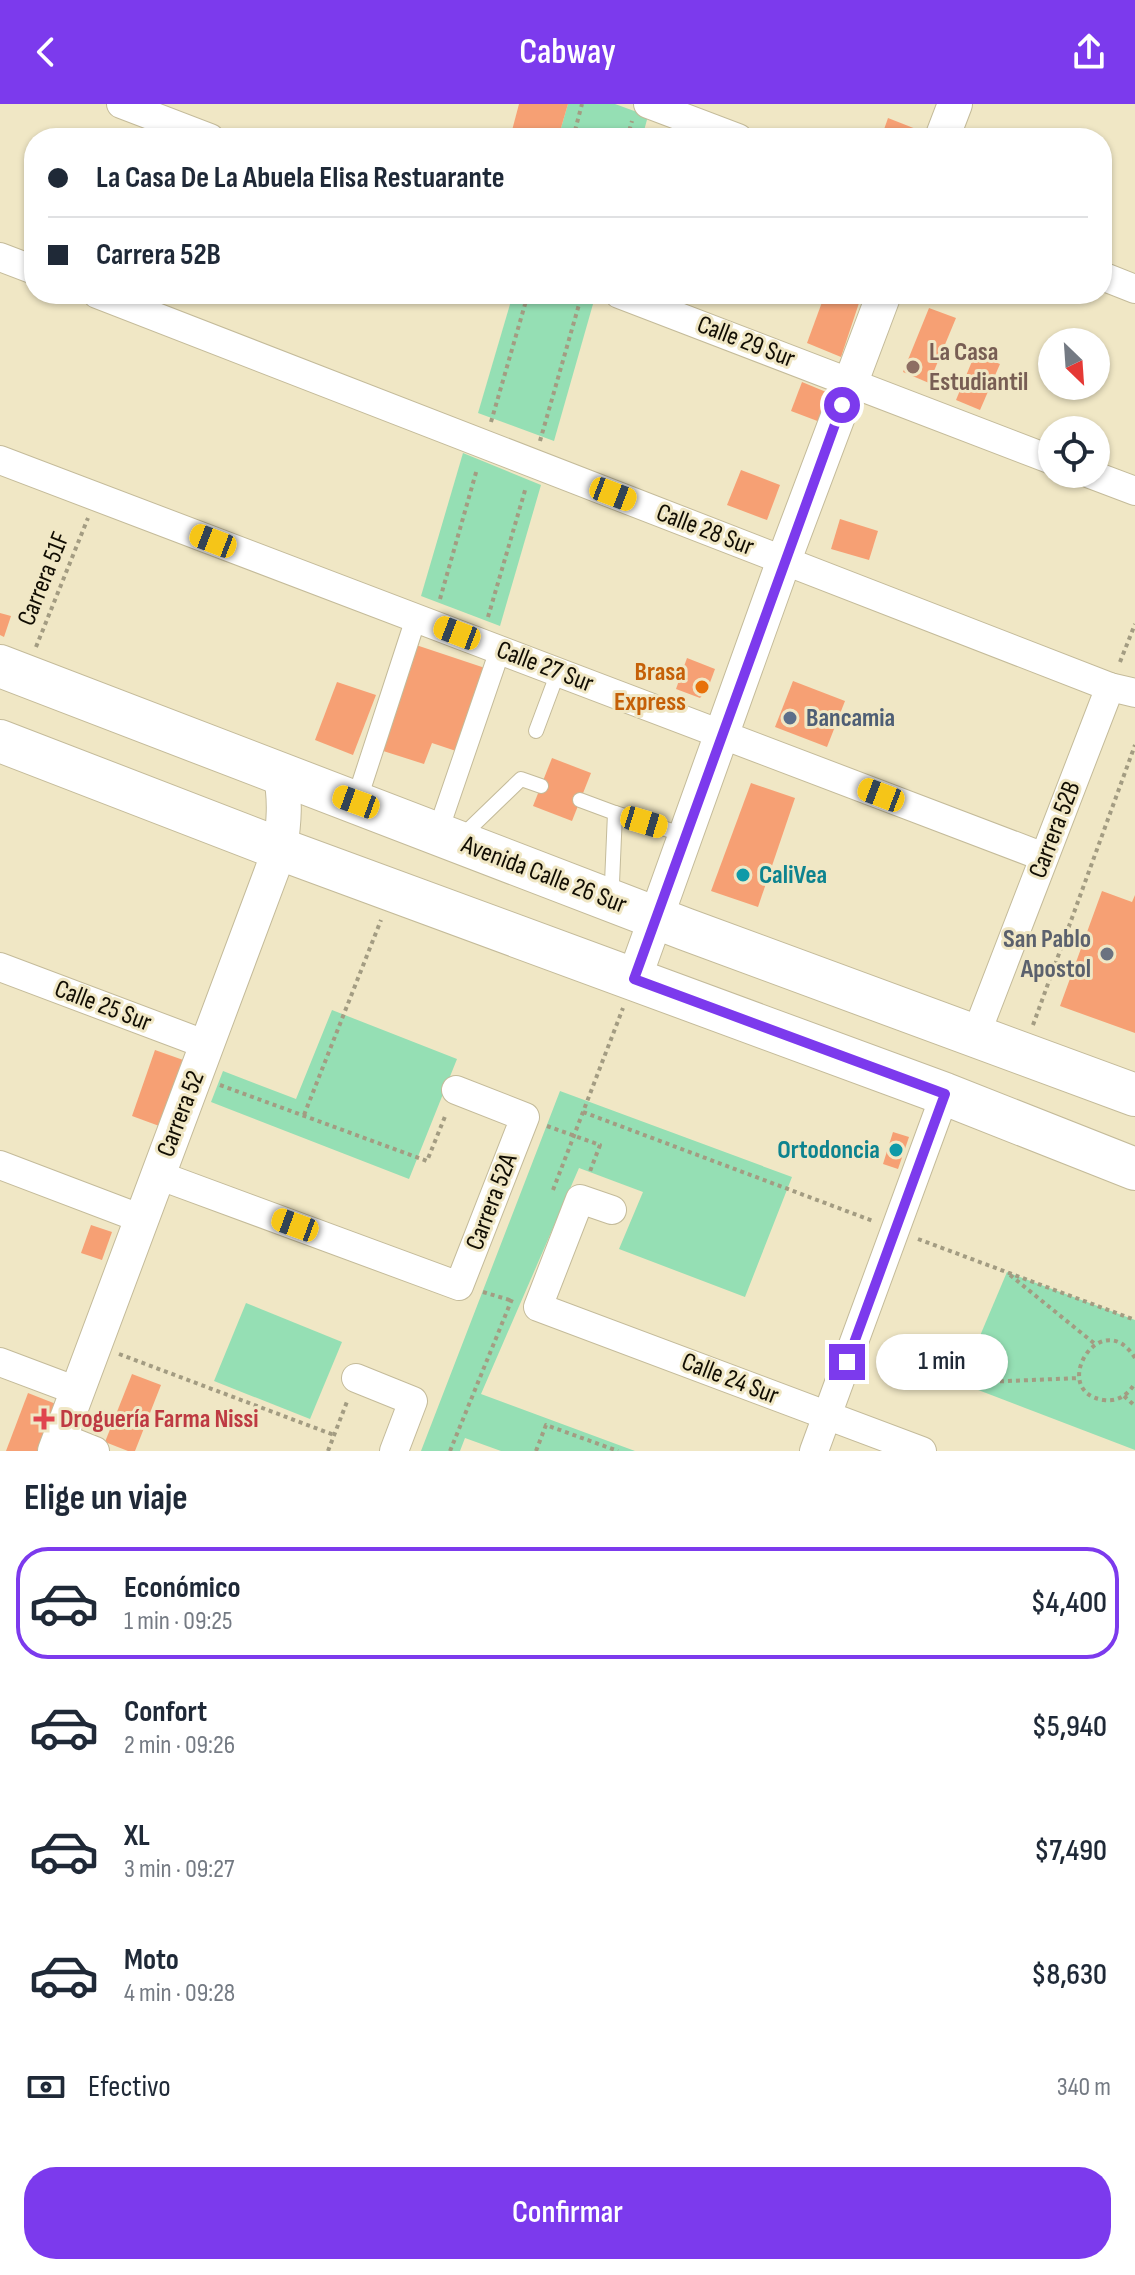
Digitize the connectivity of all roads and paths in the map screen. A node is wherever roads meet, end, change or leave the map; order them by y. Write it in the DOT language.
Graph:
graph roads {
  1 [pos="121,104"];
  2 [pos="582,104"];
  3 [pos="648,104"];
  4 [pos="955,104"];
  5 [pos="184,128"];
  6 [pos="576,128"];
  7 [pos="712,128"];
  8 [pos="946,128"];
  9 [pos="0,257"];
  10 [pos="24,266"];
  11 [pos="1112,280"];
  12 [pos="1135,289"];
  13 [pos="123,304"];
  14 [pos="645,304"];
  15 [pos="880,304"];
  16 [pos="850,382"];
  17 [pos="1038,455"];
  18 [pos="0,460"];
  19 [pos="1110,482"];
  20 [pos="1135,491"];
  21 [pos="97,497"];
  22 [pos="784,560"];
  23 [pos="416,618"];
  24 [pos="1135,624"];
  25 [pos="500,650"];
  26 [pos="12,671"];
  27 [pos="558,672"];
  28 [pos="1123,690"];
  29 [pos="536,731"];
  30 [pos="722,734"];
  31 [pos="0,741"];
  32 [pos="1135,745"];
  33 [pos="280,773"];
  34 [pos="541,786"];
  35 [pos="580,800"];
  36 [pos="356,802"];
  37 [pos="615,813"];
  38 [pos="687,827"];
  39 [pos="447,837"];
  40 [pos="280,849"];
  41 [pos="1044,857"];
  42 [pos="385,911"];
  43 [pos="639,911"];
  44 [pos="0,967"];
  45 [pos="634,979"];
  46 [pos="975,1037"];
  47 [pos="1028,1039"];
  48 [pos="201,1061"];
  49 [pos="456,1090"];
  50 [pos="945,1094"];
  51 [pos="1135,1095"];
  52 [pos="583,1112"];
  53 [pos="304,1115"];
  54 [pos="574,1136"];
  55 [pos="0,1165"];
  56 [pos="1135,1169"];
  57 [pos="158,1175"];
  58 [pos="580,1199"];
  59 [pos="612,1210"];
  60 [pos="142,1219"];
  61 [pos="895,1230"];
  62 [pos="1007,1272"];
  63 [pos="459,1286"];
  64 [pos="538,1307"];
  65 [pos="1135,1320"];
  66 [pos="95,1344"];
  67 [pos="1095,1344"];
  68 [pos="1135,1358"];
  69 [pos="0,1362"];
  70 [pos="356,1378"];
  71 [pos="1079,1378"];
  72 [pos="960,1383"];
  73 [pos="1135,1383"];
  74 [pos="77,1391"];
  75 [pos="1124,1396"];
  76 [pos="1135,1406"];
  77 [pos="828,1415"];
  78 [pos="334,1435"];
  79 [pos="57,1444"];
  80 [pos="95,1451"];
  81 [pos="328,1451"];
  82 [pos="394,1451"];
  83 [pos="536,1451"];
  84 [pos="618,1451"];
  85 [pos="814,1451"];
  86 [pos="922,1451"];
  1 -- 5 [label="street"];
  2 -- 6 [label="path"];
  3 -- 7 [label="street"];
  4 -- 8 [label="street"];
  9 -- 10 [label="street"];
  11 -- 12 [label="street"];
  13 -- 22 [label="street, Calle 28 Sur"];
  14 -- 16 [label="street, Calle 29 Sur"];
  15 -- 16 [label="street"];
  16 -- 17 [label="street, Calle 29 Sur"];
  16 -- 22 [label="street"];
  18 -- 21 [label="street, Calle 27 Sur"];
  19 -- 20 [label="street"];
  21 -- 23 [label="street, Calle 27 Sur"];
  21 -- 26 [label="path, Carrera 51F"];
  22 -- 28 [label="street, Calle 28 Sur"];
  22 -- 30 [label="street"];
  23 -- 25 [label="street, Calle 27 Sur"];
  23 -- 36 [label="street"];
  24 -- 28 [label="path"];
  25 -- 27 [label="street, Calle 27 Sur"];
  25 -- 39 [label="street"];
  26 -- 33 [label="main road, Avenida Calle 26 Sur"];
  27 -- 29 [label="lane"];
  27 -- 30 [label="street, Calle 27 Sur"];
  28 -- 41 [label="street, Carrera 52B"];
  30 -- 38 [label="street"];
  30 -- 41 [label="street, Calle 27 Sur"];
  31 -- 40 [label="main road"];
  32 -- 47 [label="path"];
  33 -- 36 [label="main road, Avenida Calle 26 Sur"];
  33 -- 40 [label="street, Carrera 52"];
  34 -- 39 [label="lane"];
  35 -- 37 [label="lane"];
  36 -- 39 [label="main road, Avenida Calle 26 Sur"];
  37 -- 38 [label="lane"];
  37 -- 43 [label="lane"];
  38 -- 43 [label="street"];
  39 -- 43 [label="main road, Avenida Calle 26 Sur"];
  40 -- 45 [label="main road"];
  40 -- 48 [label="street, Carrera 52"];
  41 -- 46 [label="street, Carrera 52B"];
  42 -- 53 [label="path"];
  43 -- 45 [label="street"];
  43 -- 46 [label="main road, Avenida Calle 26 Sur"];
  44 -- 48 [label="street, Calle 25 Sur"];
  45 -- 50 [label="main road"];
  46 -- 51 [label="main road, Avenida Calle 26 Sur"];
  48 -- 53 [label="path"];
  48 -- 57 [label="street, Carrera 52"];
  49 -- 53 [label="path"];
  49 -- 63 [label="street, Carrera 52A"];
  50 -- 56 [label="main road"];
  50 -- 61 [label="street"];
  52 -- 61 [label="path"];
  54 -- 58 [label="path"];
  55 -- 60 [label="street"];
  57 -- 60 [label="street, Carrera 52"];
  57 -- 63 [label="street"];
  58 -- 59 [label="street"];
  58 -- 64 [label="street"];
  60 -- 66 [label="street, Carrera 52"];
  61 -- 62 [label="path"];
  61 -- 77 [label="street"];
  62 -- 65 [label="path"];
  62 -- 67 [label="path"];
  63 -- 64 [label="path"];
  64 -- 77 [label="street, Calle 24 Sur"];
  66 -- 74 [label="street, Carrera 52"];
  66 -- 78 [label="path"];
  67 -- 68 [label="path"];
  67 -- 71 [label="path"];
  69 -- 74 [label="street"];
  70 -- 78 [label="path"];
  70 -- 82 [label="street"];
  71 -- 72 [label="path"];
  71 -- 75 [label="path"];
  73 -- 75 [label="path"];
  74 -- 79 [label="street, Carrera 52"];
  75 -- 76 [label="path"];
  77 -- 85 [label="street"];
  77 -- 86 [label="street, Calle 24 Sur"];
  78 -- 81 [label="path"];
  79 -- 80 [label="street"];
  83 -- 84 [label="path"];
}
